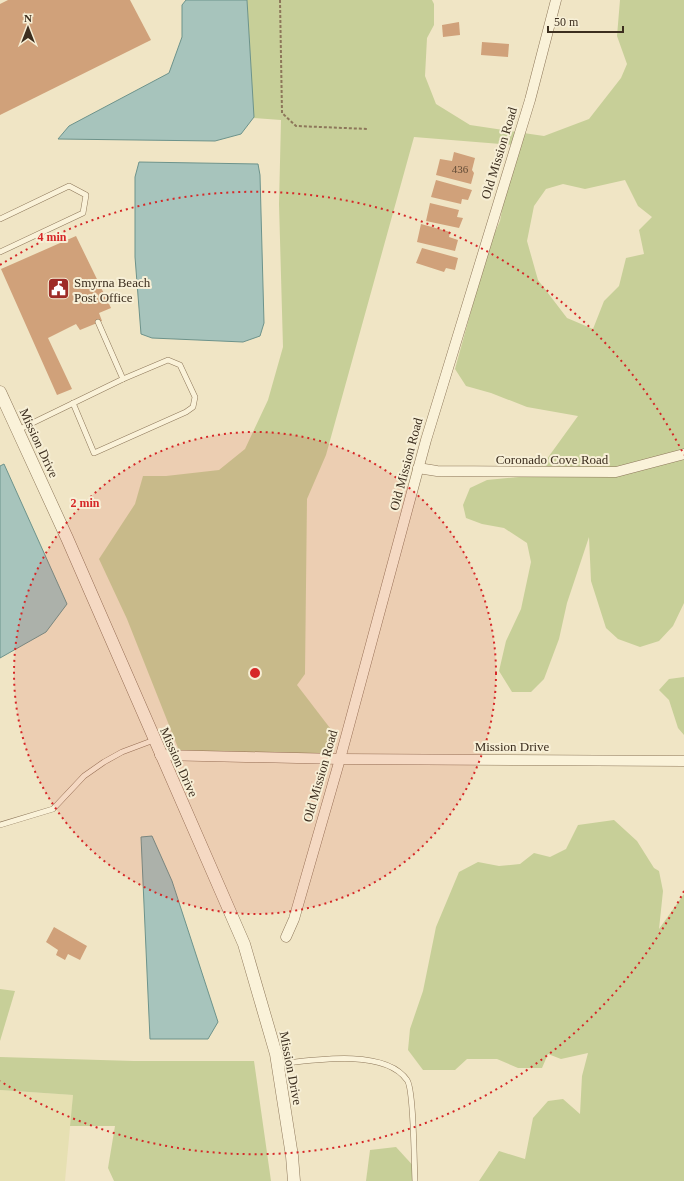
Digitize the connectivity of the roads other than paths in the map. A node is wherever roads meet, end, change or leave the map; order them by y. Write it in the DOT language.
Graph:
graph roads {
  1 [pos="556,0"];
  2 [pos="0,219"];
  3 [pos="0,252"];
  4 [pos="98,322"];
  5 [pos="123,379"];
  6 [pos="0,392"];
  7 [pos="73,404"];
  8 [pos="18,430"];
  9 [pos="684,454"];
  10 [pos="418,468"];
  11 [pos="154,740"];
  12 [pos="160,755"];
  13 [pos="340,760"];
  14 [pos="684,761"];
  15 [pos="0,825"];
  16 [pos="286,936"];
  17 [pos="278,1064"];
  18 [pos="294,1181"];
  19 [pos="415,1181"];
  1 -- 10 [label="street, Old Mission Road"];
  2 -- 3 [label="lane"];
  4 -- 5 [label="lane"];
  5 -- 7 [label="lane"];
  5 -- 7 [label="lane"];
  6 -- 8 [label="street, Mission Drive"];
  7 -- 8 [label="lane"];
  8 -- 11 [label="street, Mission Drive"];
  9 -- 10 [label="street, Coronado Cove Road"];
  10 -- 13 [label="street, Old Mission Road"];
  11 -- 12 [label="street, Mission Drive"];
  11 -- 15 [label="lane"];
  12 -- 13 [label="street, Mission Drive"];
  12 -- 17 [label="street, Mission Drive"];
  13 -- 14 [label="street, Mission Drive"];
  13 -- 16 [label="street, Old Mission Road"];
  17 -- 18 [label="street, Mission Drive"];
  17 -- 19 [label="lane"];
}
